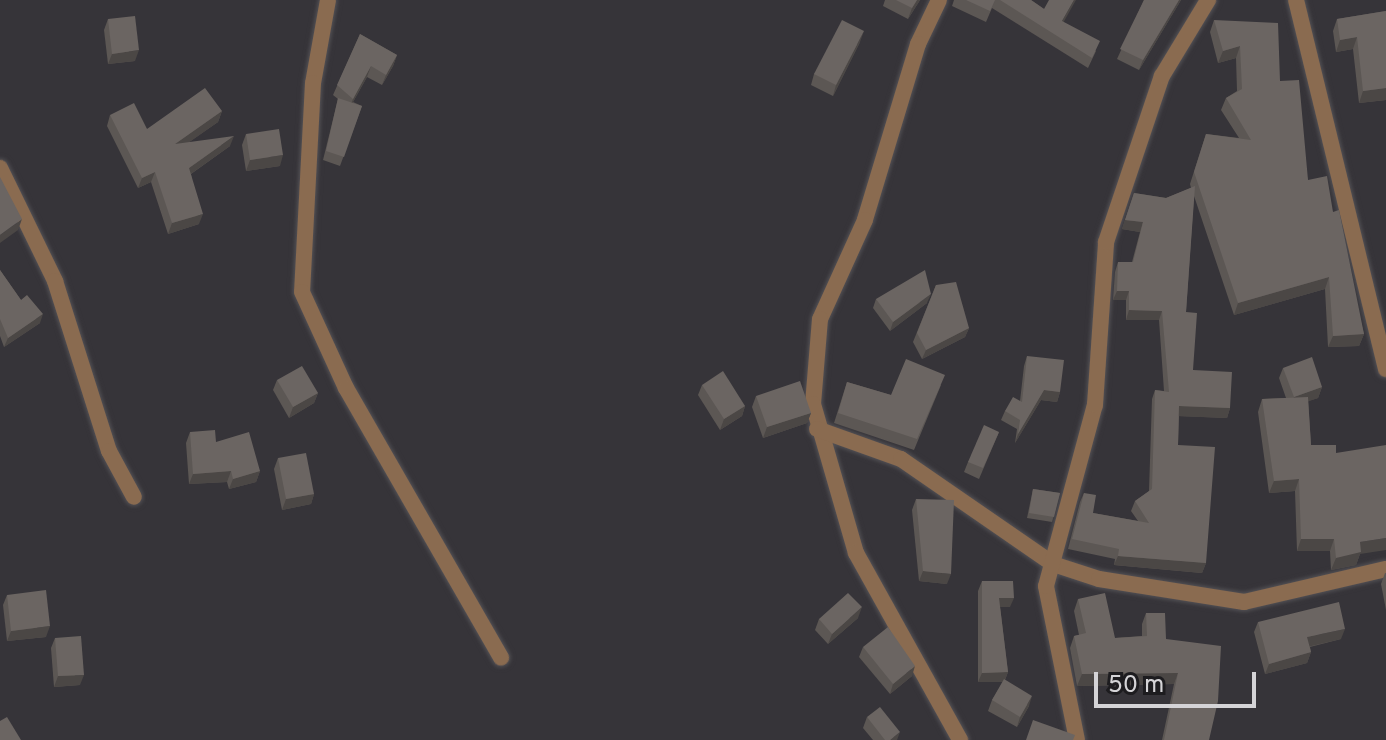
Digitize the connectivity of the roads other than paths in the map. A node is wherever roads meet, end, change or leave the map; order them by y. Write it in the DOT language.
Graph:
graph roads {
  1 [pos="328,0"];
  2 [pos="939,0"];
  3 [pos="1208,0"];
  4 [pos="1296,0"];
  5 [pos="0,168"];
  6 [pos="1386,369"];
  7 [pos="817,429"];
  8 [pos="134,497"];
  9 [pos="1053,564"];
  10 [pos="1386,569"];
  11 [pos="501,658"];
  12 [pos="960,740"];
  13 [pos="1077,740"];
  1 -- 11 [label="street"];
  2 -- 7 [label="street"];
  3 -- 9 [label="street"];
  4 -- 6 [label="street"];
  5 -- 8 [label="street"];
  7 -- 9 [label="street"];
  7 -- 12 [label="street"];
  9 -- 10 [label="street"];
  9 -- 13 [label="street"];
}
